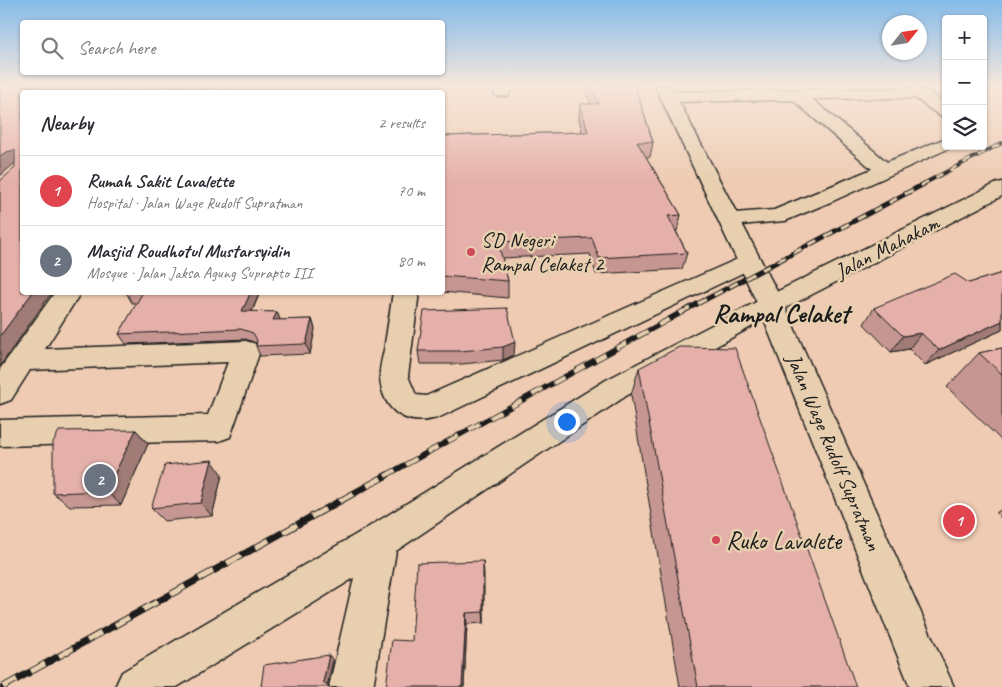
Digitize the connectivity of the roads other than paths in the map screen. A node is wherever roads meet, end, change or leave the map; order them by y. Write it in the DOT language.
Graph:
graph roads {
  1 [pos="679,118"];
  2 [pos="824,118"];
  3 [pos="942,145"];
  4 [pos="884,170"];
  5 [pos="1002,188"];
  6 [pos="729,219"];
  7 [pos="749,260"];
  8 [pos="67,295"];
  9 [pos="406,295"];
  10 [pos="771,306"];
  11 [pos="23,360"];
  12 [pos="0,392"];
  13 [pos="0,432"];
  14 [pos="380,541"];
  15 [pos="176,674"];
  16 [pos="137,687"];
  17 [pos="350,687"];
  18 [pos="932,687"];
  1 -- 6 [label="street, Jalan Wage Rudolf Supratman"];
  2 -- 4 [label="street"];
  3 -- 4 [label="street"];
  4 -- 6 [label="street"];
  5 -- 10 [label="street, Jalan Mahakam"];
  6 -- 7 [label="street, Jalan Wage Rudolf Supratman"];
  7 -- 9 [label="street"];
  7 -- 10 [label="street, Jalan Wage Rudolf Supratman"];
  8 -- 11 [label="street"];
  10 -- 14 [label="street, Jalan Mahakam"];
  10 -- 18 [label="street, Jalan Wage Rudolf Supratman"];
  11 -- 12 [label="street"];
  11 -- 13 [label="street"];
  14 -- 15 [label="street, Jalan Mahakam"];
  14 -- 17 [label="street"];
  15 -- 16 [label="street, Jalan Mahakam"];
}
